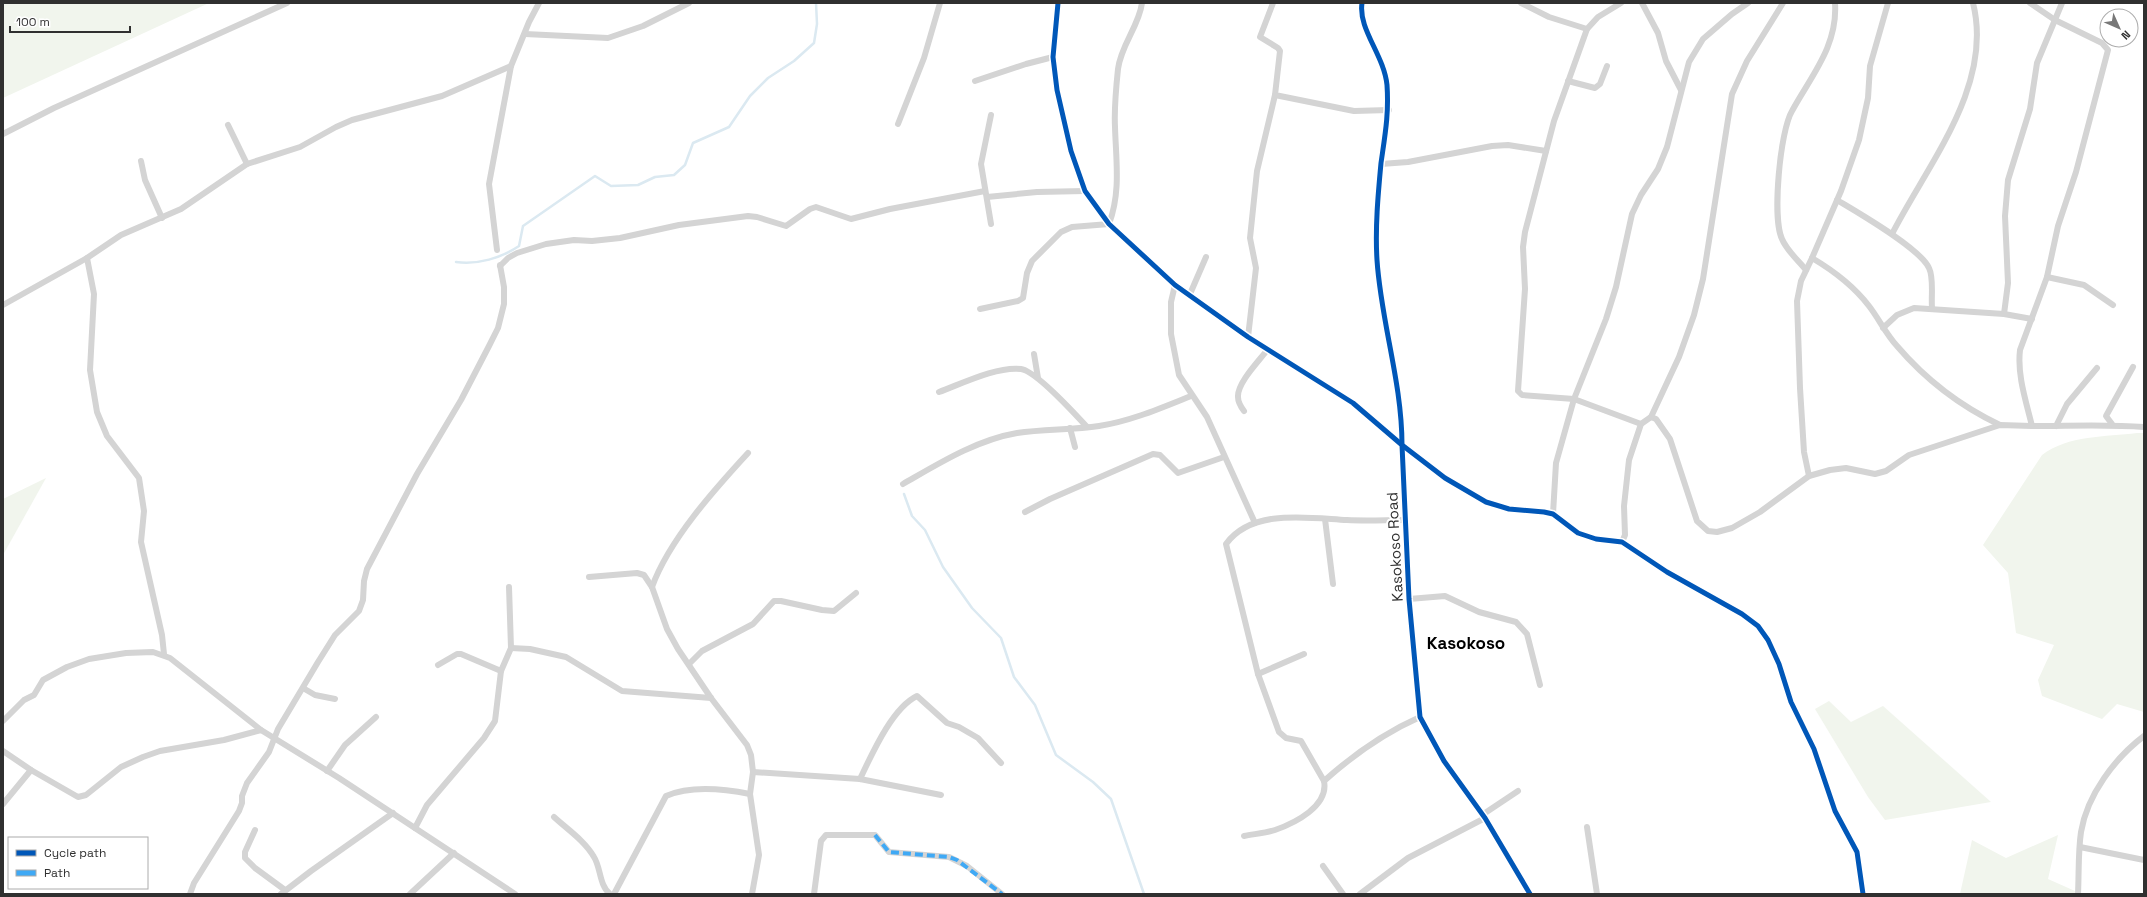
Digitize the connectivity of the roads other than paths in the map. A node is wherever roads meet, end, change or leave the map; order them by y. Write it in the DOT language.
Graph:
graph roads {
  1 [pos="287,3"];
  2 [pos="539,3"];
  3 [pos="689,3"];
  4 [pos="940,3"];
  5 [pos="1058,3"];
  6 [pos="1142,3"];
  7 [pos="1273,3"];
  8 [pos="1362,3"];
  9 [pos="1521,3"];
  10 [pos="1621,3"];
  11 [pos="1642,3"];
  12 [pos="1748,3"];
  13 [pos="1784,3"];
  14 [pos="1835,3"];
  15 [pos="1888,3"];
  16 [pos="1974,3"];
  17 [pos="2030,3"];
  18 [pos="2062,3"];
  19 [pos="2055,20"];
  20 [pos="1587,29"];
  21 [pos="525,34"];
  22 [pos="1053,57"];
  23 [pos="511,66"];
  24 [pos="1607,66"];
  25 [pos="1568,80"];
  26 [pos="975,81"];
  27 [pos="1681,90"];
  28 [pos="1275,95"];
  29 [pos="1389,110"];
  30 [pos="991,115"];
  31 [pos="898,124"];
  32 [pos="228,125"];
  33 [pos="3,134"];
  34 [pos="1546,151"];
  35 [pos="141,161"];
  36 [pos="247,164"];
  37 [pos="1381,164"];
  38 [pos="1085,191"];
  39 [pos="986,194"];
  40 [pos="1837,200"];
  41 [pos="162,218"];
  42 [pos="991,224"];
  43 [pos="1109,224"];
  44 [pos="1892,234"];
  45 [pos="497,250"];
  46 [pos="1206,257"];
  47 [pos="87,258"];
  48 [pos="1812,258"];
  49 [pos="1806,270"];
  50 [pos="2048,277"];
  51 [pos="1175,284"];
  52 [pos="1190,294"];
  53 [pos="3,305"];
  54 [pos="2113,305"];
  55 [pos="1932,308"];
  56 [pos="980,309"];
  57 [pos="2004,314"];
  58 [pos="2032,319"];
  59 [pos="1883,328"];
  60 [pos="1248,337"];
  61 [pos="1268,349"];
  62 [pos="1034,354"];
  63 [pos="2133,367"];
  64 [pos="2097,368"];
  65 [pos="1038,378"];
  66 [pos="938,392"];
  67 [pos="1191,396"];
  68 [pos="1574,399"];
  69 [pos="1244,411"];
  70 [pos="1651,416"];
  71 [pos="1641,424"];
  72 [pos="2112,424"];
  73 [pos="2000,425"];
  74 [pos="2032,426"];
  75 [pos="2056,426"];
  76 [pos="2144,427"];
  77 [pos="1070,428"];
  78 [pos="1087,428"];
  79 [pos="1402,445"];
  80 [pos="1075,447"];
  81 [pos="748,453"];
  82 [pos="1224,457"];
  83 [pos="1809,476"];
  84 [pos="903,484"];
  85 [pos="1025,512"];
  86 [pos="1553,514"];
  87 [pos="1325,519"];
  88 [pos="1405,520"];
  89 [pos="1255,523"];
  90 [pos="1622,542"];
  91 [pos="589,577"];
  92 [pos="1333,584"];
  93 [pos="509,587"];
  94 [pos="652,587"];
  95 [pos="856,593"];
  96 [pos="1409,599"];
  97 [pos="510,648"];
  98 [pos="164,654"];
  99 [pos="1304,654"];
  100 [pos="688,664"];
  101 [pos="438,665"];
  102 [pos="501,671"];
  103 [pos="1258,674"];
  104 [pos="1540,684"];
  105 [pos="303,688"];
  106 [pos="711,698"];
  107 [pos="335,699"];
  108 [pos="376,717"];
  109 [pos="1420,717"];
  110 [pos="3,721"];
  111 [pos="260,730"];
  112 [pos="2144,736"];
  113 [pos="275,739"];
  114 [pos="3,751"];
  115 [pos="1001,763"];
  116 [pos="31,770"];
  117 [pos="327,771"];
  118 [pos="753,772"];
  119 [pos="860,778"];
  120 [pos="1324,781"];
  121 [pos="1518,791"];
  122 [pos="750,794"];
  123 [pos="941,795"];
  124 [pos="3,804"];
  125 [pos="393,813"];
  126 [pos="554,817"];
  127 [pos="1483,817"];
  128 [pos="1588,827"];
  129 [pos="415,828"];
  130 [pos="255,830"];
  131 [pos="1244,836"];
  132 [pos="2080,847"];
  133 [pos="454,853"];
  134 [pos="2144,860"];
  135 [pos="1323,866"];
  136 [pos="283,892"];
  137 [pos="190,894"];
  138 [pos="410,894"];
  139 [pos="515,894"];
  140 [pos="610,894"];
  141 [pos="614,894"];
  142 [pos="752,894"];
  143 [pos="814,894"];
  144 [pos="1002,894"];
  145 [pos="1343,894"];
  146 [pos="1360,894"];
  147 [pos="1530,894"];
  148 [pos="1597,894"];
  149 [pos="1863,894"];
  150 [pos="2078,894"];
  1 -- 33 [label="street"];
  2 -- 21 [label="street"];
  3 -- 21 [label="street"];
  4 -- 31 [label="street"];
  5 -- 22 [label="street"];
  6 -- 43 [label="street"];
  7 -- 28 [label="street"];
  8 -- 29 [label="street, Kasokoso Road"];
  9 -- 20 [label="street"];
  10 -- 20 [label="street"];
  11 -- 27 [label="street"];
  12 -- 27 [label="street"];
  13 -- 70 [label="street"];
  14 -- 49 [label="street"];
  15 -- 40 [label="street"];
  16 -- 44 [label="street"];
  17 -- 19 [label="street"];
  18 -- 19 [label="street"];
  19 -- 50 [label="street"];
  19 -- 57 [label="street"];
  20 -- 25 [label="street"];
  21 -- 23 [label="street"];
  22 -- 26 [label="street"];
  22 -- 38 [label="street"];
  23 -- 36 [label="street"];
  23 -- 45 [label="street"];
  24 -- 25 [label="street"];
  25 -- 34 [label="street"];
  27 -- 68 [label="street"];
  28 -- 29 [label="street"];
  28 -- 60 [label="street"];
  29 -- 37 [label="street, Kasokoso Road"];
  30 -- 39 [label="street"];
  32 -- 36 [label="street"];
  34 -- 37 [label="street"];
  34 -- 68 [label="street"];
  35 -- 41 [label="street"];
  36 -- 41 [label="street"];
  37 -- 79 [label="street, Kasokoso Road"];
  38 -- 39 [label="street"];
  38 -- 43 [label="street"];
  39 -- 42 [label="street"];
  39 -- 105 [label="street"];
  40 -- 44 [label="street"];
  40 -- 48 [label="street"];
  41 -- 47 [label="street"];
  43 -- 51 [label="street"];
  43 -- 56 [label="street"];
  44 -- 55 [label="street"];
  46 -- 52 [label="street"];
  47 -- 53 [label="street"];
  47 -- 98 [label="street"];
  48 -- 49 [label="street"];
  48 -- 59 [label="street"];
  49 -- 83 [label="street"];
  50 -- 54 [label="street"];
  50 -- 58 [label="street"];
  51 -- 52 [label="street"];
  51 -- 67 [label="street"];
  52 -- 60 [label="street"];
  55 -- 57 [label="street"];
  55 -- 59 [label="street"];
  57 -- 58 [label="street"];
  58 -- 74 [label="street"];
  59 -- 73 [label="street"];
  60 -- 61 [label="street"];
  61 -- 69 [label="street"];
  61 -- 79 [label="street"];
  62 -- 65 [label="street"];
  63 -- 72 [label="street"];
  64 -- 75 [label="street"];
  65 -- 66 [label="street"];
  65 -- 78 [label="street"];
  67 -- 78 [label="street"];
  67 -- 82 [label="street"];
  68 -- 71 [label="street"];
  68 -- 86 [label="street"];
  70 -- 71 [label="street"];
  70 -- 83 [label="street"];
  71 -- 90 [label="street"];
  72 -- 75 [label="street"];
  72 -- 76 [label="street"];
  73 -- 74 [label="street"];
  73 -- 83 [label="street"];
  74 -- 75 [label="street"];
  77 -- 78 [label="street"];
  77 -- 80 [label="street"];
  77 -- 84 [label="street"];
  79 -- 86 [label="street"];
  79 -- 88 [label="street, Kasokoso Road"];
  81 -- 94 [label="street"];
  82 -- 85 [label="street"];
  82 -- 89 [label="street"];
  86 -- 90 [label="street"];
  87 -- 88 [label="street"];
  87 -- 89 [label="street"];
  87 -- 92 [label="street"];
  88 -- 96 [label="street, Kasokoso Road"];
  89 -- 103 [label="street"];
  90 -- 149 [label="street"];
  91 -- 94 [label="street"];
  93 -- 97 [label="street"];
  94 -- 100 [label="street"];
  95 -- 100 [label="street"];
  96 -- 104 [label="street"];
  96 -- 109 [label="street, Kasokoso Road"];
  97 -- 102 [label="street"];
  97 -- 106 [label="street"];
  98 -- 110 [label="street"];
  98 -- 111 [label="street"];
  99 -- 103 [label="street"];
  100 -- 106 [label="street"];
  101 -- 102 [label="street"];
  102 -- 129 [label="street"];
  103 -- 120 [label="street"];
  105 -- 107 [label="street"];
  105 -- 113 [label="street"];
  106 -- 118 [label="street"];
  108 -- 117 [label="street"];
  109 -- 120 [label="street"];
  109 -- 127 [label="street, Kasokoso Road"];
  111 -- 113 [label="street"];
  111 -- 116 [label="street"];
  112 -- 132 [label="street"];
  113 -- 117 [label="street"];
  113 -- 137 [label="street"];
  114 -- 116 [label="street"];
  115 -- 119 [label="street"];
  116 -- 124 [label="street"];
  117 -- 125 [label="street"];
  118 -- 119 [label="street"];
  118 -- 122 [label="street"];
  119 -- 123 [label="street"];
  120 -- 131 [label="street"];
  121 -- 127 [label="street"];
  122 -- 141 [label="street"];
  122 -- 142 [label="street"];
  125 -- 129 [label="street"];
  125 -- 136 [label="street"];
  126 -- 140 [label="street"];
  127 -- 146 [label="street"];
  127 -- 147 [label="street, Kasokoso Road"];
  128 -- 148 [label="street"];
  129 -- 133 [label="street"];
  130 -- 136 [label="street"];
  132 -- 134 [label="street"];
  132 -- 150 [label="street"];
  133 -- 138 [label="street"];
  133 -- 139 [label="street"];
  135 -- 145 [label="street"];
  143 -- 144 [label="street"];
}
